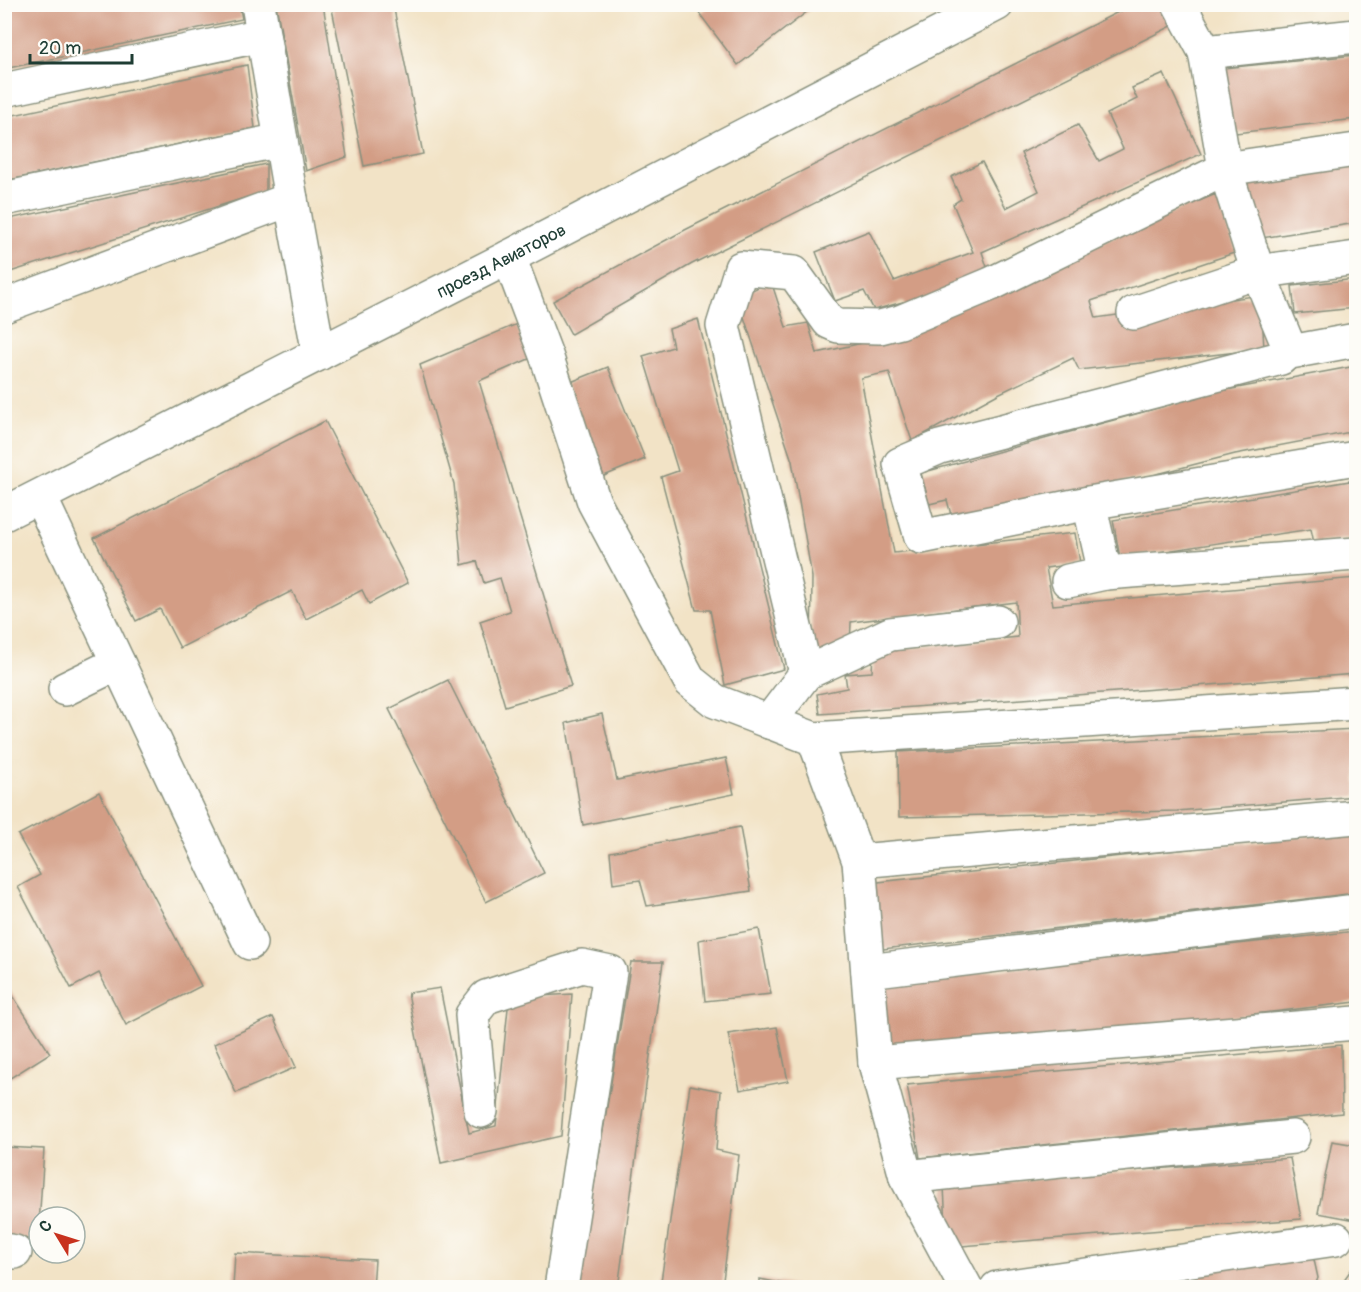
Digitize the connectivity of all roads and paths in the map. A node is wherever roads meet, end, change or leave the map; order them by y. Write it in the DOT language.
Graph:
graph roads {
  1 [pos="997,4"];
  2 [pos="1179,4"];
  3 [pos="260,20"];
  4 [pos="1356,36"];
  5 [pos="1205,52"];
  6 [pos="4,90"];
  7 [pos="281,140"];
  8 [pos="1356,150"];
  9 [pos="1226,169"];
  10 [pos="4,199"];
  11 [pos="291,199"];
  12 [pos="509,257"];
  13 [pos="1356,258"];
  14 [pos="1258,272"];
  15 [pos="4,306"];
  16 [pos="1134,313"];
  17 [pos="1356,340"];
  18 [pos="1285,353"];
  19 [pos="319,354"];
  20 [pos="1356,458"];
  21 [pos="40,496"];
  22 [pos="1089,503"];
  23 [pos="4,514"];
  24 [pos="1356,554"];
  25 [pos="1105,573"];
  26 [pos="1068,581"];
  27 [pos="998,622"];
  28 [pos="118,663"];
  29 [pos="806,673"];
  30 [pos="65,689"];
  31 [pos="1356,703"];
  32 [pos="769,722"];
  33 [pos="814,739"];
  34 [pos="1356,817"];
  35 [pos="859,861"];
  36 [pos="1356,911"];
  37 [pos="250,943"];
  38 [pos="868,971"];
  39 [pos="1356,1023"];
  40 [pos="875,1063"];
  41 [pos="481,1111"];
  42 [pos="1293,1137"];
  43 [pos="906,1178"];
  44 [pos="1336,1239"];
  45 [pos="561,1287"];
  46 [pos="966,1287"];
  47 [pos="997,1287"];
  1 -- 12 [label="street, проезд Авиаторов"];
  2 -- 5 [label="street"];
  3 -- 6 [label="street"];
  3 -- 7 [label="street"];
  4 -- 5 [label="street"];
  5 -- 9 [label="street"];
  7 -- 10 [label="street"];
  7 -- 11 [label="street"];
  8 -- 9 [label="street"];
  9 -- 14 [label="street"];
  9 -- 29 [label="street"];
  11 -- 15 [label="street"];
  11 -- 19 [label="street"];
  12 -- 19 [label="street, проезд Авиаторов"];
  12 -- 32 [label="street"];
  13 -- 14 [label="street"];
  14 -- 16 [label="street"];
  14 -- 18 [label="street"];
  17 -- 18 [label="street"];
  18 -- 22 [label="street"];
  19 -- 21 [label="street, проезд Авиаторов"];
  20 -- 22 [label="street"];
  21 -- 23 [label="street, проезд Авиаторов"];
  21 -- 28 [label="street"];
  22 -- 25 [label="street"];
  24 -- 25 [label="street"];
  25 -- 26 [label="street"];
  27 -- 29 [label="street"];
  28 -- 30 [label="street"];
  28 -- 37 [label="street"];
  29 -- 32 [label="street"];
  31 -- 33 [label="street"];
  32 -- 33 [label="street"];
  33 -- 35 [label="street"];
  34 -- 35 [label="street"];
  35 -- 38 [label="street"];
  36 -- 38 [label="street"];
  38 -- 40 [label="street"];
  39 -- 40 [label="street"];
  40 -- 43 [label="street"];
  41 -- 45 [label="street"];
  42 -- 43 [label="street"];
  43 -- 46 [label="street"];
  44 -- 47 [label="street"];
}
